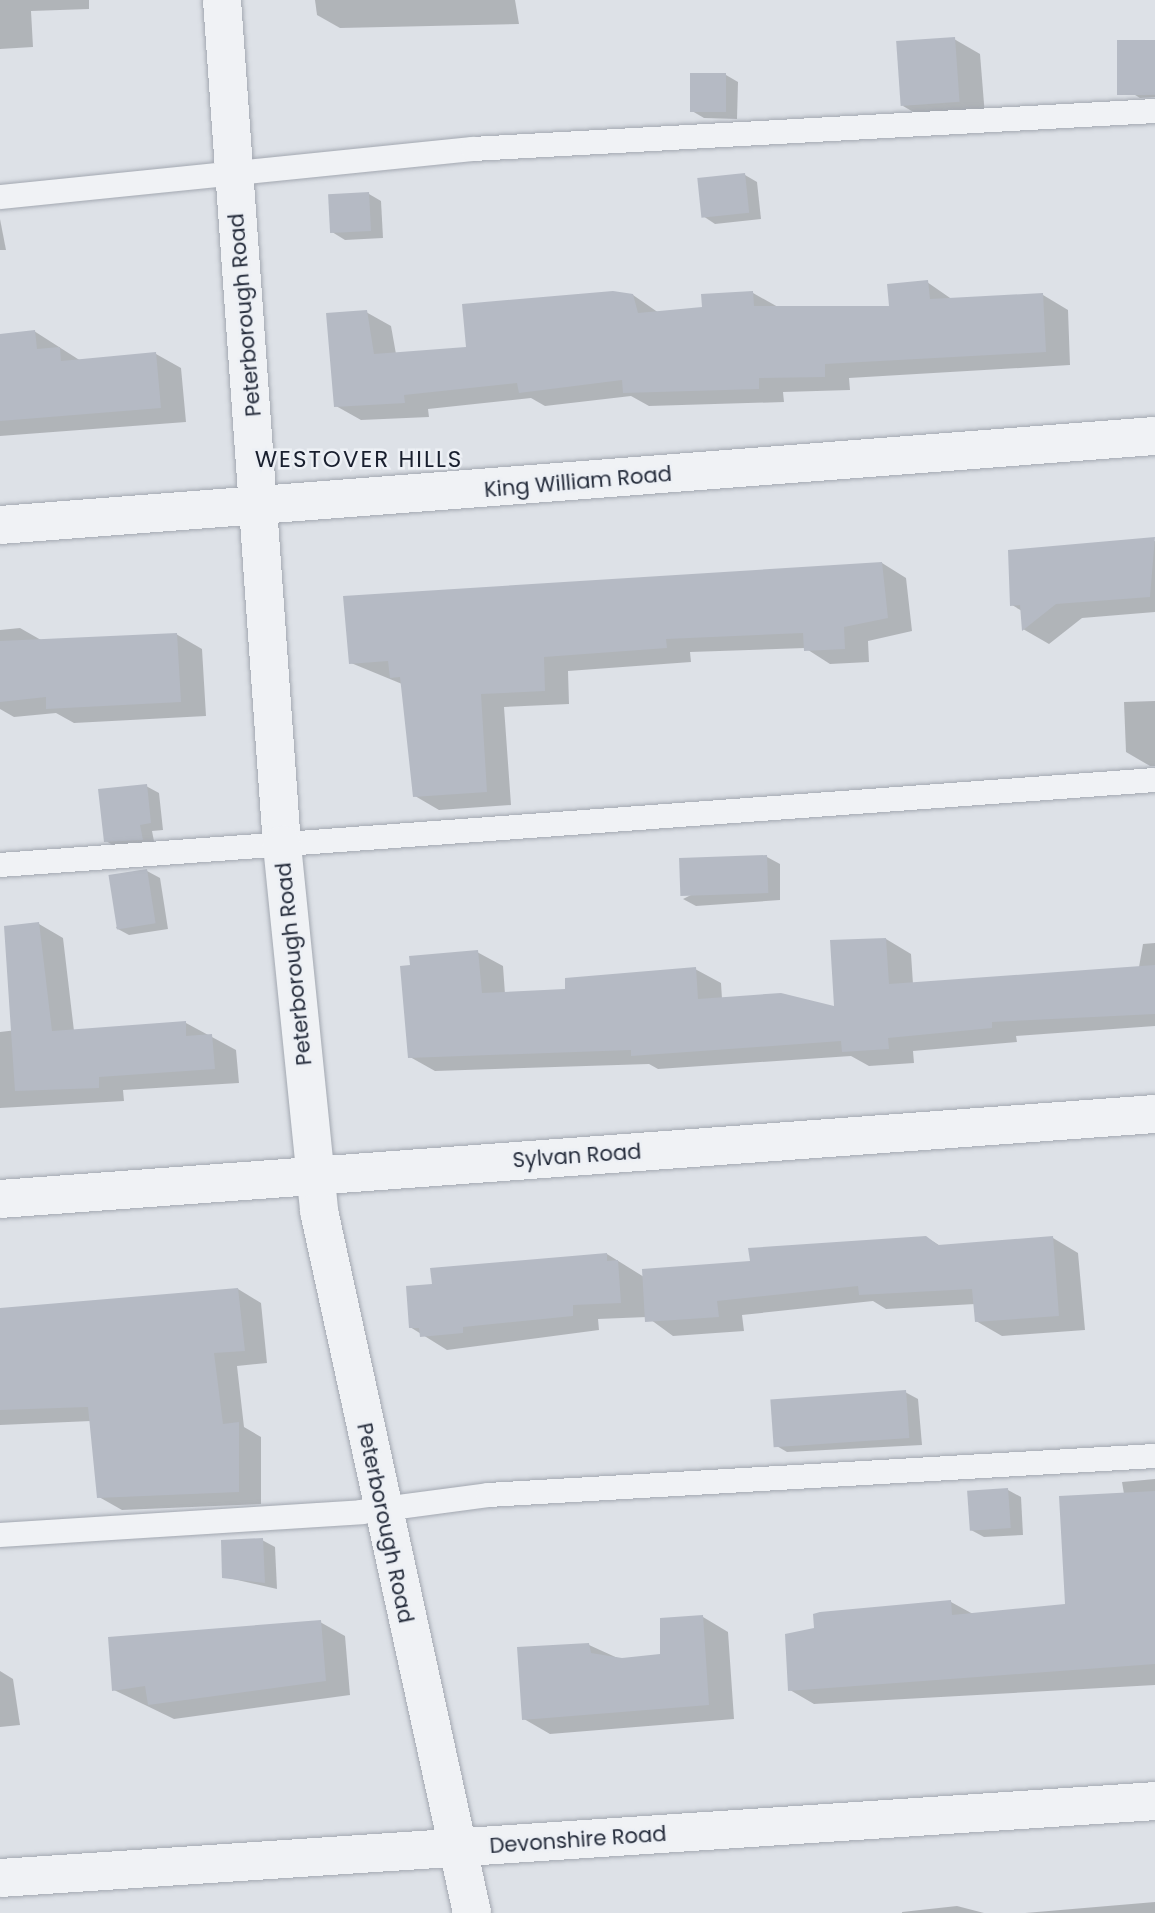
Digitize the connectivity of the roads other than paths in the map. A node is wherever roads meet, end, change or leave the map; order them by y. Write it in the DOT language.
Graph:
graph roads {
  1 [pos="222,0"];
  2 [pos="1155,111"];
  3 [pos="233,173"];
  4 [pos="0,197"];
  5 [pos="1155,436"];
  6 [pos="260,507"];
  7 [pos="0,525"];
  8 [pos="1155,780"];
  9 [pos="282,845"];
  10 [pos="0,864"];
  11 [pos="1155,1114"];
  12 [pos="315,1175"];
  13 [pos="0,1199"];
  14 [pos="1155,1456"];
  15 [pos="382,1508"];
  16 [pos="0,1535"];
  17 [pos="1155,1801"];
  18 [pos="457,1848"];
  19 [pos="0,1878"];
  20 [pos="472,1913"];
  1 -- 3 [label="street, Peterborough Road"];
  2 -- 3 [label="lane"];
  3 -- 4 [label="lane"];
  3 -- 6 [label="street, Peterborough Road"];
  5 -- 6 [label="street, King William Road"];
  6 -- 7 [label="street, King William Road"];
  6 -- 9 [label="street, Peterborough Road"];
  8 -- 9 [label="lane"];
  9 -- 10 [label="lane"];
  9 -- 12 [label="street, Peterborough Road"];
  11 -- 12 [label="street, Sylvan Road"];
  12 -- 13 [label="street, Sylvan Road"];
  12 -- 15 [label="street, Peterborough Road"];
  14 -- 15 [label="lane"];
  15 -- 16 [label="lane"];
  15 -- 18 [label="street, Peterborough Road"];
  17 -- 18 [label="street, Devonshire Road"];
  18 -- 19 [label="street, Devonshire Road"];
  18 -- 20 [label="street, Peterborough Road"];
}
